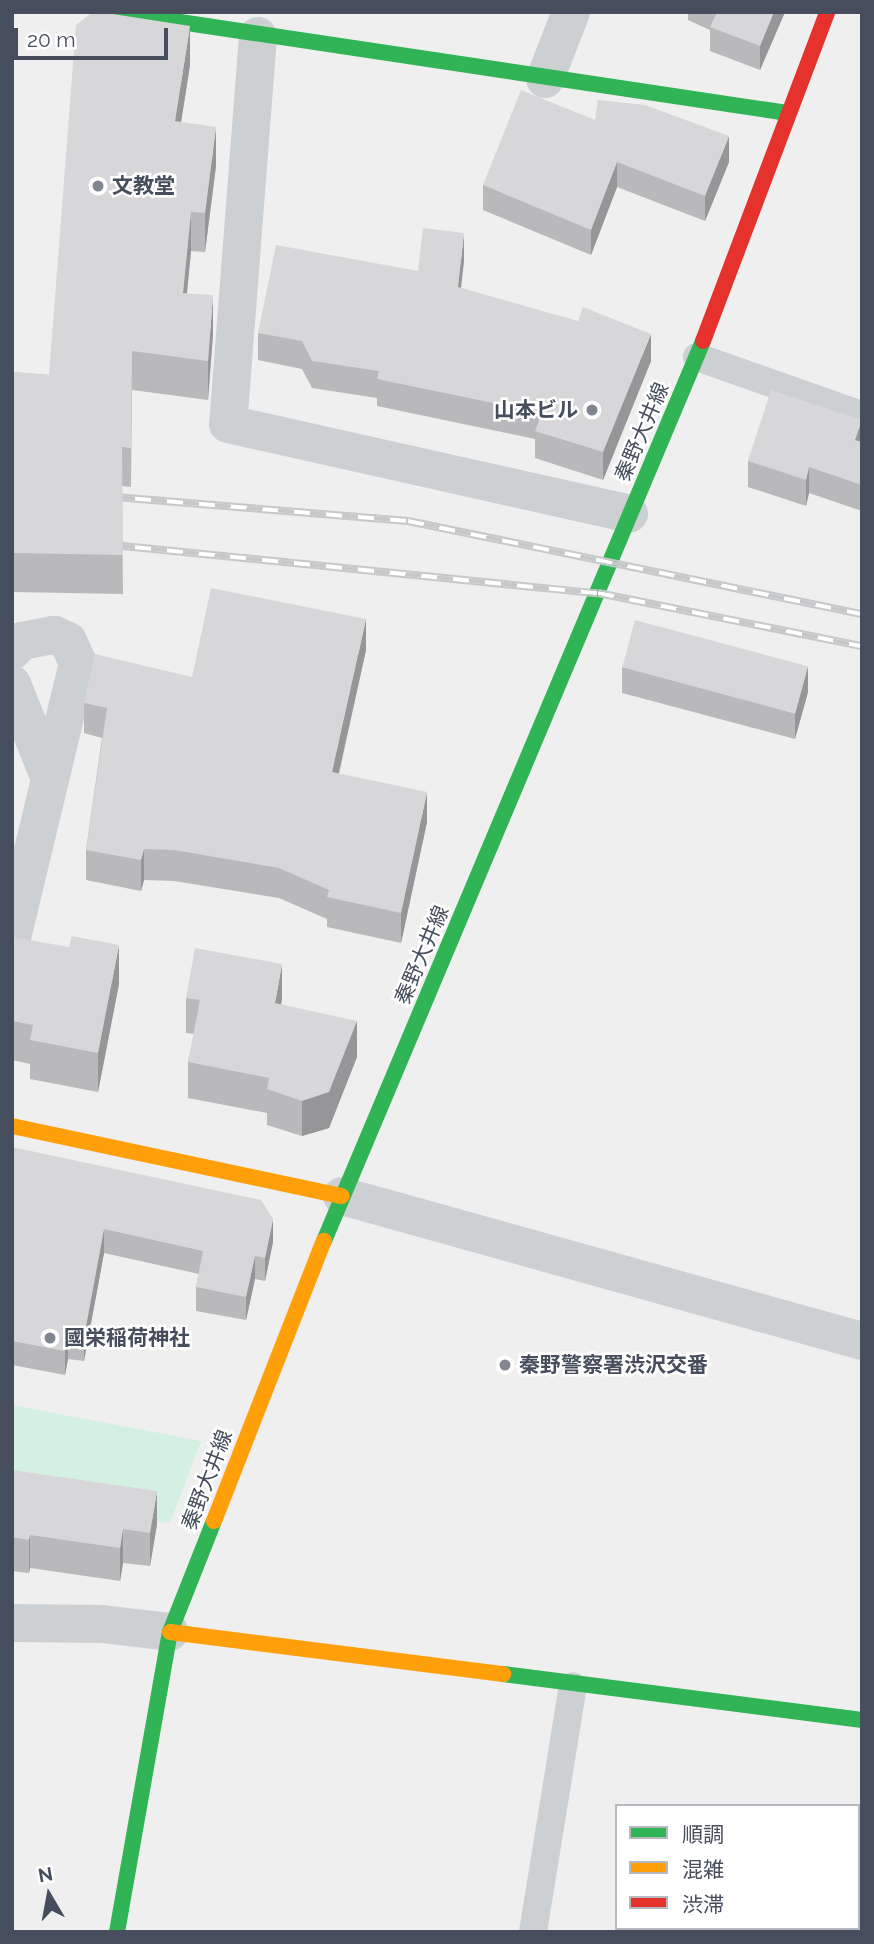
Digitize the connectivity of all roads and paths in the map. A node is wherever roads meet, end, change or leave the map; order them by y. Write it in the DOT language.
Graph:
graph roads {
  1 [pos="114,12"];
  2 [pos="571,12"];
  3 [pos="827,12"];
  4 [pos="258,36"];
  5 [pos="545,79"];
  6 [pos="788,113"];
  7 [pos="697,356"];
  8 [pos="862,415"];
  9 [pos="629,514"];
  10 [pos="13,657"];
  11 [pos="48,774"];
  12 [pos="12,938"];
  13 [pos="12,1126"];
  14 [pos="342,1196"];
  15 [pos="862,1341"];
  16 [pos="12,1623"];
  17 [pos="170,1632"];
  18 [pos="573,1686"];
  19 [pos="862,1720"];
  20 [pos="117,1932"];
  21 [pos="533,1932"];
  1 -- 4 [label="main road"];
  2 -- 5 [label="street"];
  3 -- 6 [label="main road, 秦野大井線"];
  4 -- 5 [label="main road"];
  4 -- 9 [label="street"];
  5 -- 6 [label="main road"];
  6 -- 7 [label="main road, 秦野大井線"];
  7 -- 8 [label="lane"];
  7 -- 9 [label="main road, 秦野大井線"];
  9 -- 14 [label="main road, 秦野大井線"];
  10 -- 11 [label="street"];
  10 -- 11 [label="street"];
  11 -- 12 [label="street"];
  13 -- 14 [label="main road"];
  14 -- 15 [label="street"];
  14 -- 17 [label="main road, 秦野大井線"];
  16 -- 17 [label="street"];
  17 -- 18 [label="main road"];
  17 -- 20 [label="main road, 秦野大井線"];
  18 -- 19 [label="main road"];
  18 -- 21 [label="lane"];
}
